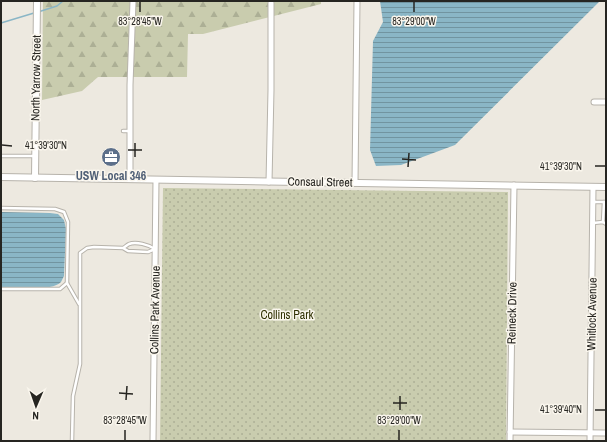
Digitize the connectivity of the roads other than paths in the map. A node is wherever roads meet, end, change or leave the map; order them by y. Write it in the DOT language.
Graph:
graph roads {
  1 [pos="37,1"];
  2 [pos="133,1"];
  3 [pos="357,1"];
  4 [pos="271,2"];
  5 [pos="594,102"];
  6 [pos="606,102"];
  7 [pos="123,131"];
  8 [pos="130,131"];
  9 [pos="1,156"];
  10 [pos="35,156"];
  11 [pos="1,178"];
  12 [pos="35,178"];
  13 [pos="130,179"];
  14 [pos="156,180"];
  15 [pos="269,182"];
  16 [pos="354,183"];
  17 [pos="514,185"];
  18 [pos="594,187"];
  19 [pos="606,187"];
  20 [pos="593,202"];
  21 [pos="605,202"];
  22 [pos="1,208"];
  23 [pos="593,222"];
  24 [pos="602,222"];
  25 [pos="606,224"];
  26 [pos="123,248"];
  27 [pos="155,249"];
  28 [pos="67,283"];
  29 [pos="1,290"];
  30 [pos="80,305"];
  31 [pos="510,432"];
  32 [pos="590,433"];
  33 [pos="606,433"];
  34 [pos="72,441"];
  35 [pos="154,441"];
  36 [pos="510,441"];
  37 [pos="590,441"];
  1 -- 10 [label="street, North Yarrow Street"];
  2 -- 8 [label="street"];
  3 -- 16 [label="street"];
  4 -- 15 [label="street"];
  5 -- 6 [label="street"];
  7 -- 8 [label="lane"];
  8 -- 13 [label="street"];
  9 -- 10 [label="lane"];
  10 -- 12 [label="street, North Yarrow Street"];
  11 -- 12 [label="street, Consaul Street"];
  12 -- 13 [label="street, Consaul Street"];
  13 -- 14 [label="street, Consaul Street"];
  14 -- 15 [label="street, Consaul Street"];
  14 -- 27 [label="street, Collins Park Avenue"];
  15 -- 16 [label="street, Consaul Street"];
  16 -- 17 [label="street, Consaul Street"];
  17 -- 18 [label="street, Consaul Street"];
  17 -- 31 [label="street, Reineck Drive"];
  18 -- 19 [label="street, Consaul Street"];
  18 -- 20 [label="street, Whitlock Avenue"];
  20 -- 21 [label="lane"];
  20 -- 23 [label="street, Whitlock Avenue"];
  21 -- 24 [label="lane"];
  22 -- 28 [label="lane"];
  23 -- 24 [label="lane"];
  23 -- 32 [label="street, Whitlock Avenue"];
  24 -- 25 [label="lane"];
  26 -- 27 [label="lane"];
  26 -- 27 [label="lane"];
  26 -- 30 [label="lane"];
  27 -- 35 [label="street, Collins Park Avenue"];
  28 -- 29 [label="lane"];
  28 -- 30 [label="lane"];
  30 -- 34 [label="lane"];
  31 -- 32 [label="street"];
  31 -- 36 [label="street, Reineck Drive"];
  32 -- 33 [label="street"];
  32 -- 37 [label="street, Whitlock Avenue"];
}
